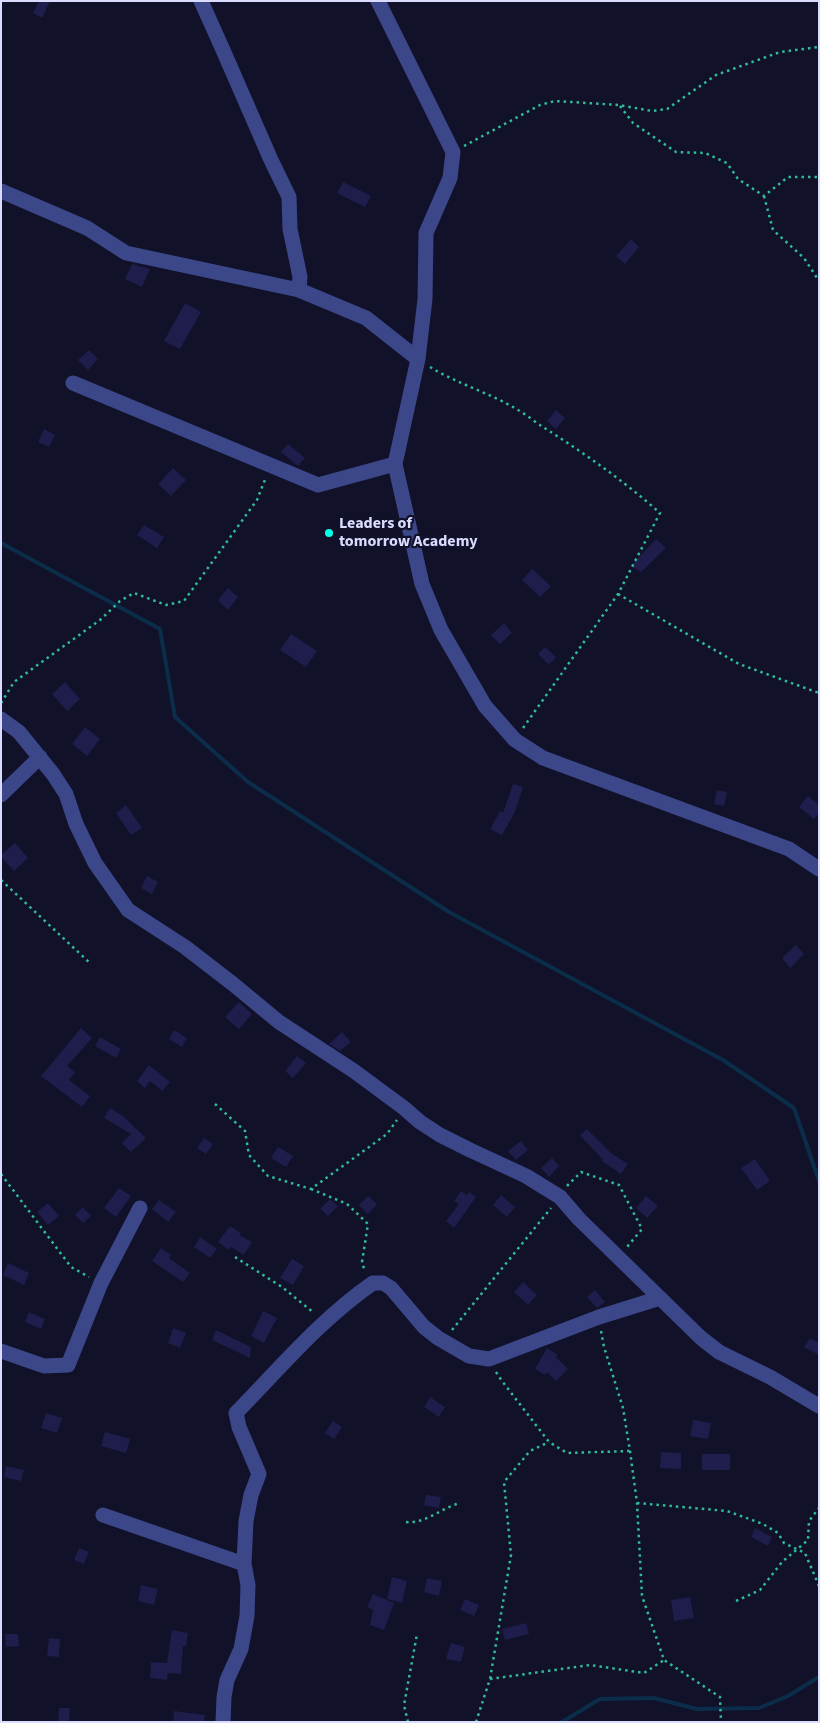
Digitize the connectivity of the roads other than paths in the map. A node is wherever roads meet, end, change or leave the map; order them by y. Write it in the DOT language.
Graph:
graph roads {
  1 [pos="201,1"];
  2 [pos="378,1"];
  3 [pos="1,191"];
  4 [pos="299,290"];
  5 [pos="418,359"];
  6 [pos="73,383"];
  7 [pos="395,464"];
  8 [pos="1,719"];
  9 [pos="40,757"];
  10 [pos="1,796"];
  11 [pos="819,869"];
  12 [pos="140,1208"];
  13 [pos="660,1298"];
  14 [pos="1,1351"];
  15 [pos="819,1406"];
  16 [pos="103,1515"];
  17 [pos="244,1564"];
  18 [pos="223,1722"];
  1 -- 4 [label="street"];
  2 -- 5 [label="street"];
  3 -- 4 [label="street"];
  4 -- 5 [label="street"];
  5 -- 7 [label="street"];
  6 -- 7 [label="street"];
  7 -- 11 [label="street"];
  8 -- 9 [label="street"];
  9 -- 10 [label="street"];
  9 -- 13 [label="street"];
  12 -- 14 [label="street"];
  13 -- 15 [label="street"];
  13 -- 17 [label="street"];
  16 -- 17 [label="street"];
  17 -- 18 [label="street"];
}
